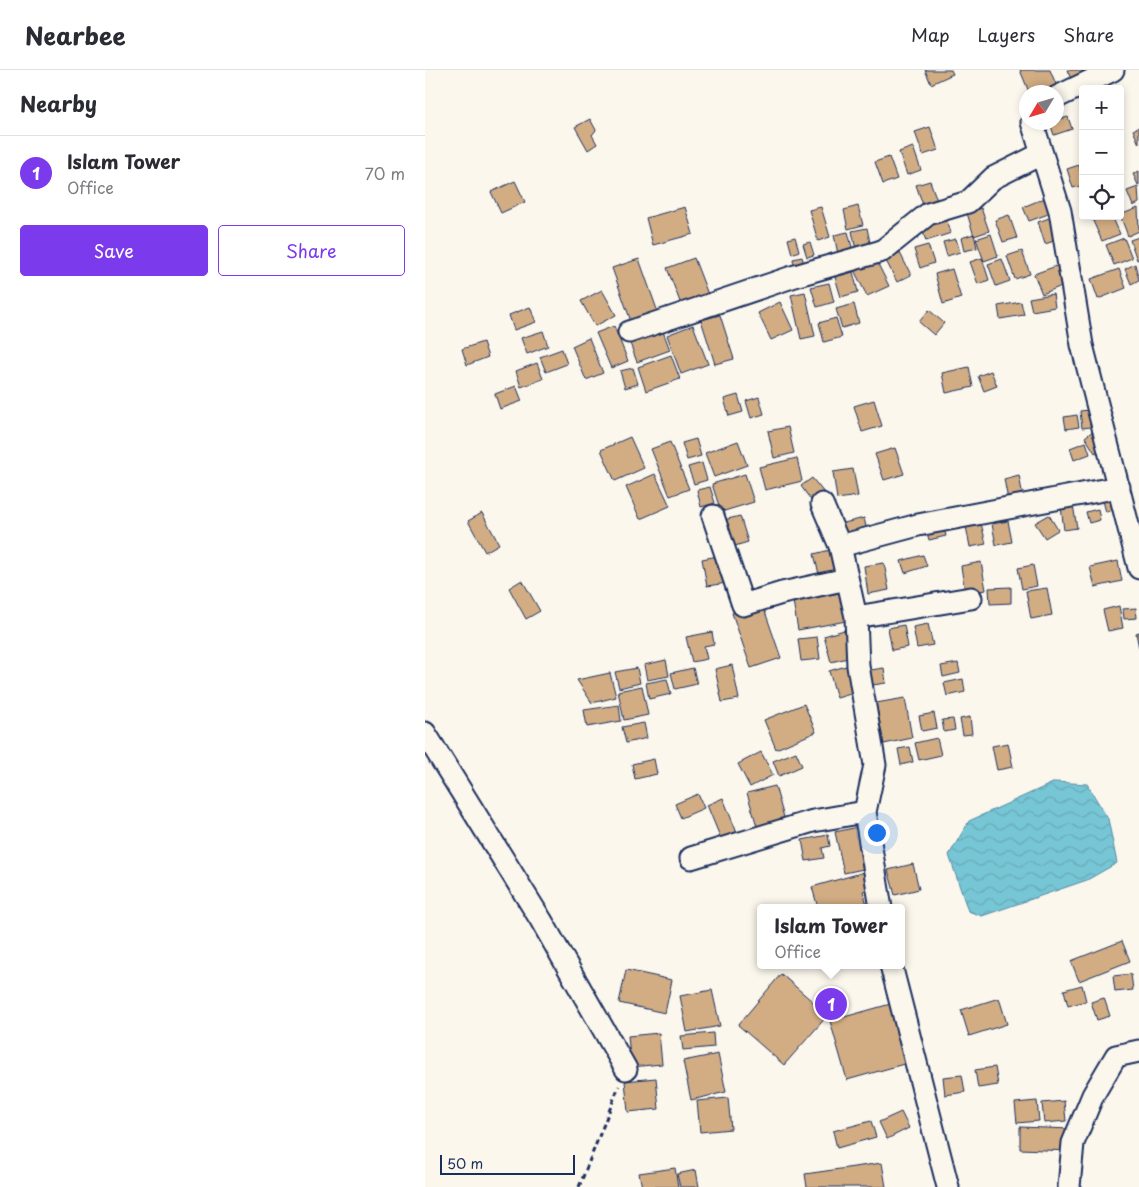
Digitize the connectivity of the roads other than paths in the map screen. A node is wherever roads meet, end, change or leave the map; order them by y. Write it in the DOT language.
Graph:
graph roads {
  1 [pos="1113,70"];
  2 [pos="1064,94"];
  3 [pos="1034,130"];
  4 [pos="1041,154"];
  5 [pos="629,332"];
  6 [pos="1119,487"];
  7 [pos="822,504"];
  8 [pos="713,516"];
  9 [pos="840,546"];
  10 [pos="1139,568"];
  11 [pos="847,579"];
  12 [pos="971,598"];
  13 [pos="855,617"];
  14 [pos="425,732"];
  15 [pos="865,812"];
  16 [pos="691,858"];
  17 [pos="880,904"];
  18 [pos="892,969"];
  19 [pos="1139,1051"];
  20 [pos="626,1069"];
  21 [pos="948,1187"];
  22 [pos="1069,1187"];
  1 -- 2 [label="street"];
  3 -- 4 [label="street"];
  4 -- 5 [label="street"];
  4 -- 6 [label="street"];
  6 -- 9 [label="street"];
  6 -- 10 [label="street"];
  7 -- 9 [label="street"];
  8 -- 11 [label="street"];
  9 -- 11 [label="street"];
  11 -- 13 [label="street"];
  12 -- 13 [label="street"];
  13 -- 15 [label="street"];
  14 -- 20 [label="street"];
  15 -- 16 [label="street"];
  15 -- 17 [label="street"];
  18 -- 21 [label="street"];
  19 -- 22 [label="street"];
}
